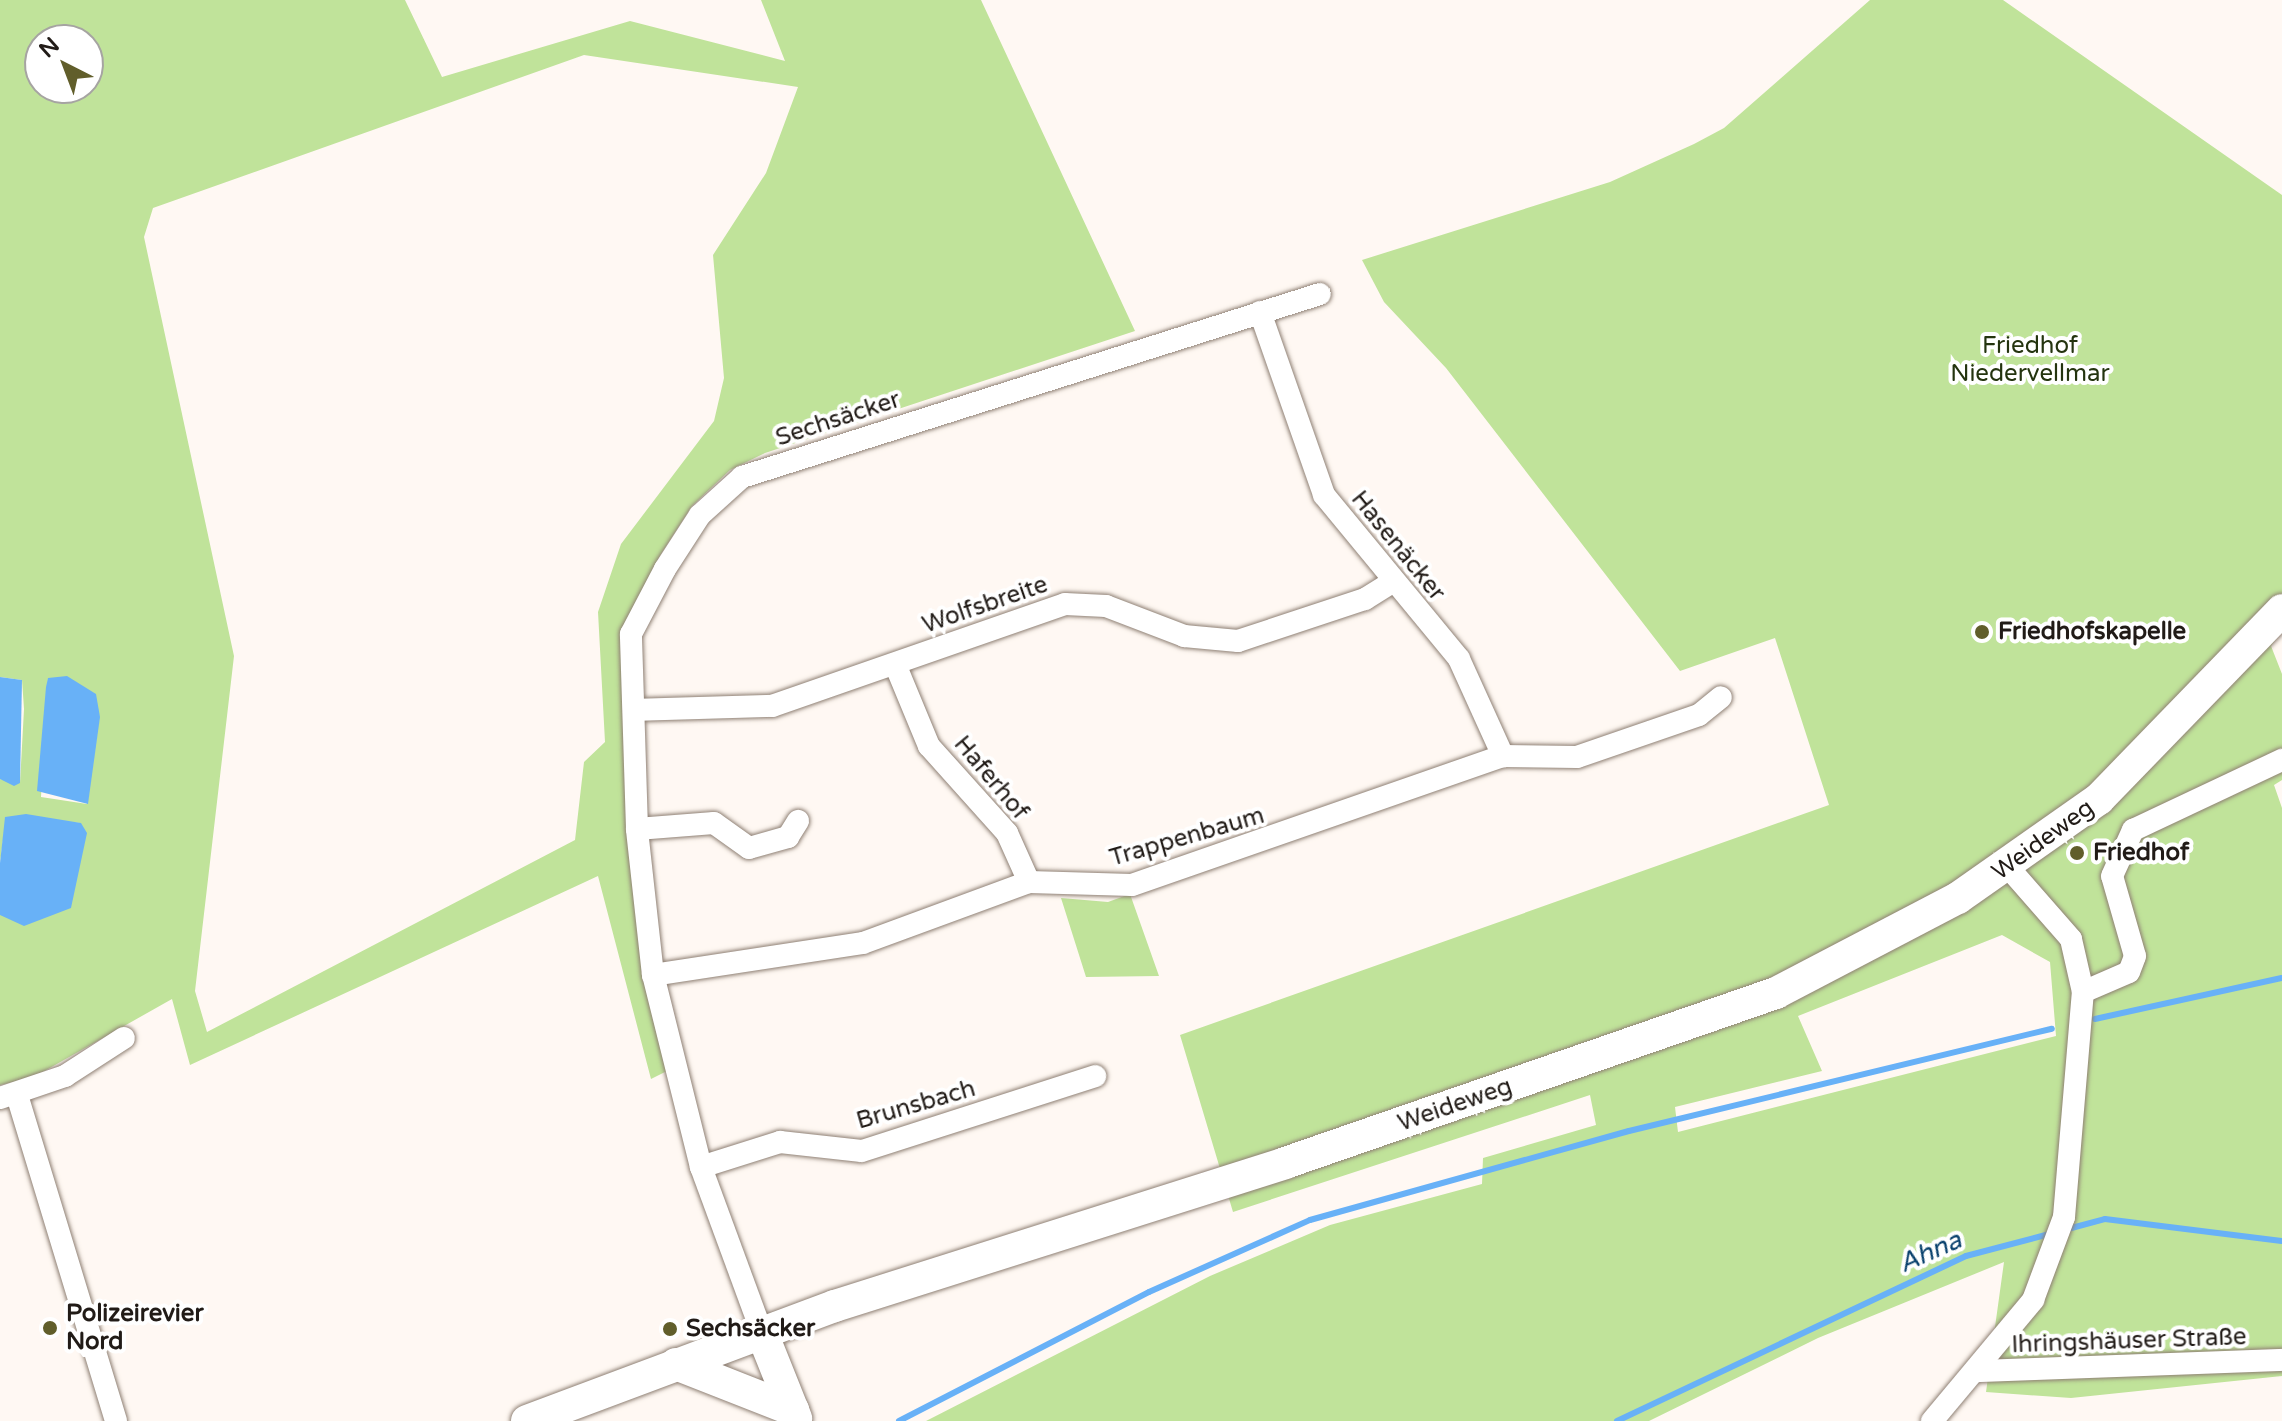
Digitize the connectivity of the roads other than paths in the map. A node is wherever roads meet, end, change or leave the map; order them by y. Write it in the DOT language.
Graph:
graph roads {
  1 [pos="1320,294"];
  2 [pos="1260,312"];
  3 [pos="1392,582"];
  4 [pos="2282,610"];
  5 [pos="895,664"];
  6 [pos="1721,697"];
  7 [pos="634,710"];
  8 [pos="1503,756"];
  9 [pos="2282,760"];
  10 [pos="798,821"];
  11 [pos="637,829"];
  12 [pos="2008,867"];
  13 [pos="1029,882"];
  14 [pos="653,975"];
  15 [pos="2083,992"];
  16 [pos="124,1038"];
  17 [pos="1095,1076"];
  18 [pos="8,1097"];
  19 [pos="701,1167"];
  20 [pos="762,1333"];
  21 [pos="2282,1360"];
  22 [pos="676,1364"];
  23 [pos="1978,1371"];
  24 [pos="795,1416"];
  25 [pos="116,1421"];
  26 [pos="527,1421"];
  27 [pos="1932,1421"];
  1 -- 2 [label="street, Sechsäcker"];
  2 -- 3 [label="street, Hasenäcker"];
  2 -- 7 [label="street, Sechsäcker"];
  3 -- 5 [label="street, Wolfsbreite"];
  3 -- 8 [label="street, Hasenäcker"];
  4 -- 12 [label="main road, Weideweg"];
  5 -- 7 [label="street, Wolfsbreite"];
  5 -- 13 [label="street, Haferhof"];
  6 -- 8 [label="street, Trappenbaum"];
  7 -- 11 [label="street, Sechsäcker"];
  8 -- 13 [label="street, Trappenbaum"];
  9 -- 15 [label="street"];
  10 -- 11 [label="street"];
  11 -- 14 [label="street, Sechsäcker"];
  12 -- 15 [label="street, Ihringshäuser Straße"];
  12 -- 20 [label="main road, Weideweg"];
  13 -- 14 [label="street, Trappenbaum"];
  14 -- 19 [label="street, Sechsäcker"];
  15 -- 23 [label="street, Ihringshäuser Straße"];
  16 -- 18 [label="street"];
  17 -- 19 [label="street, Brunsbach"];
  18 -- 25 [label="street"];
  19 -- 20 [label="street, Sechsäcker"];
  20 -- 22 [label="main road, Weideweg"];
  20 -- 24 [label="main road"];
  21 -- 23 [label="street, Ihringshäuser Straße"];
  22 -- 24 [label="main road"];
  22 -- 26 [label="main road, Weideweg"];
  23 -- 27 [label="street, Ihringshäuser Straße"];
}
